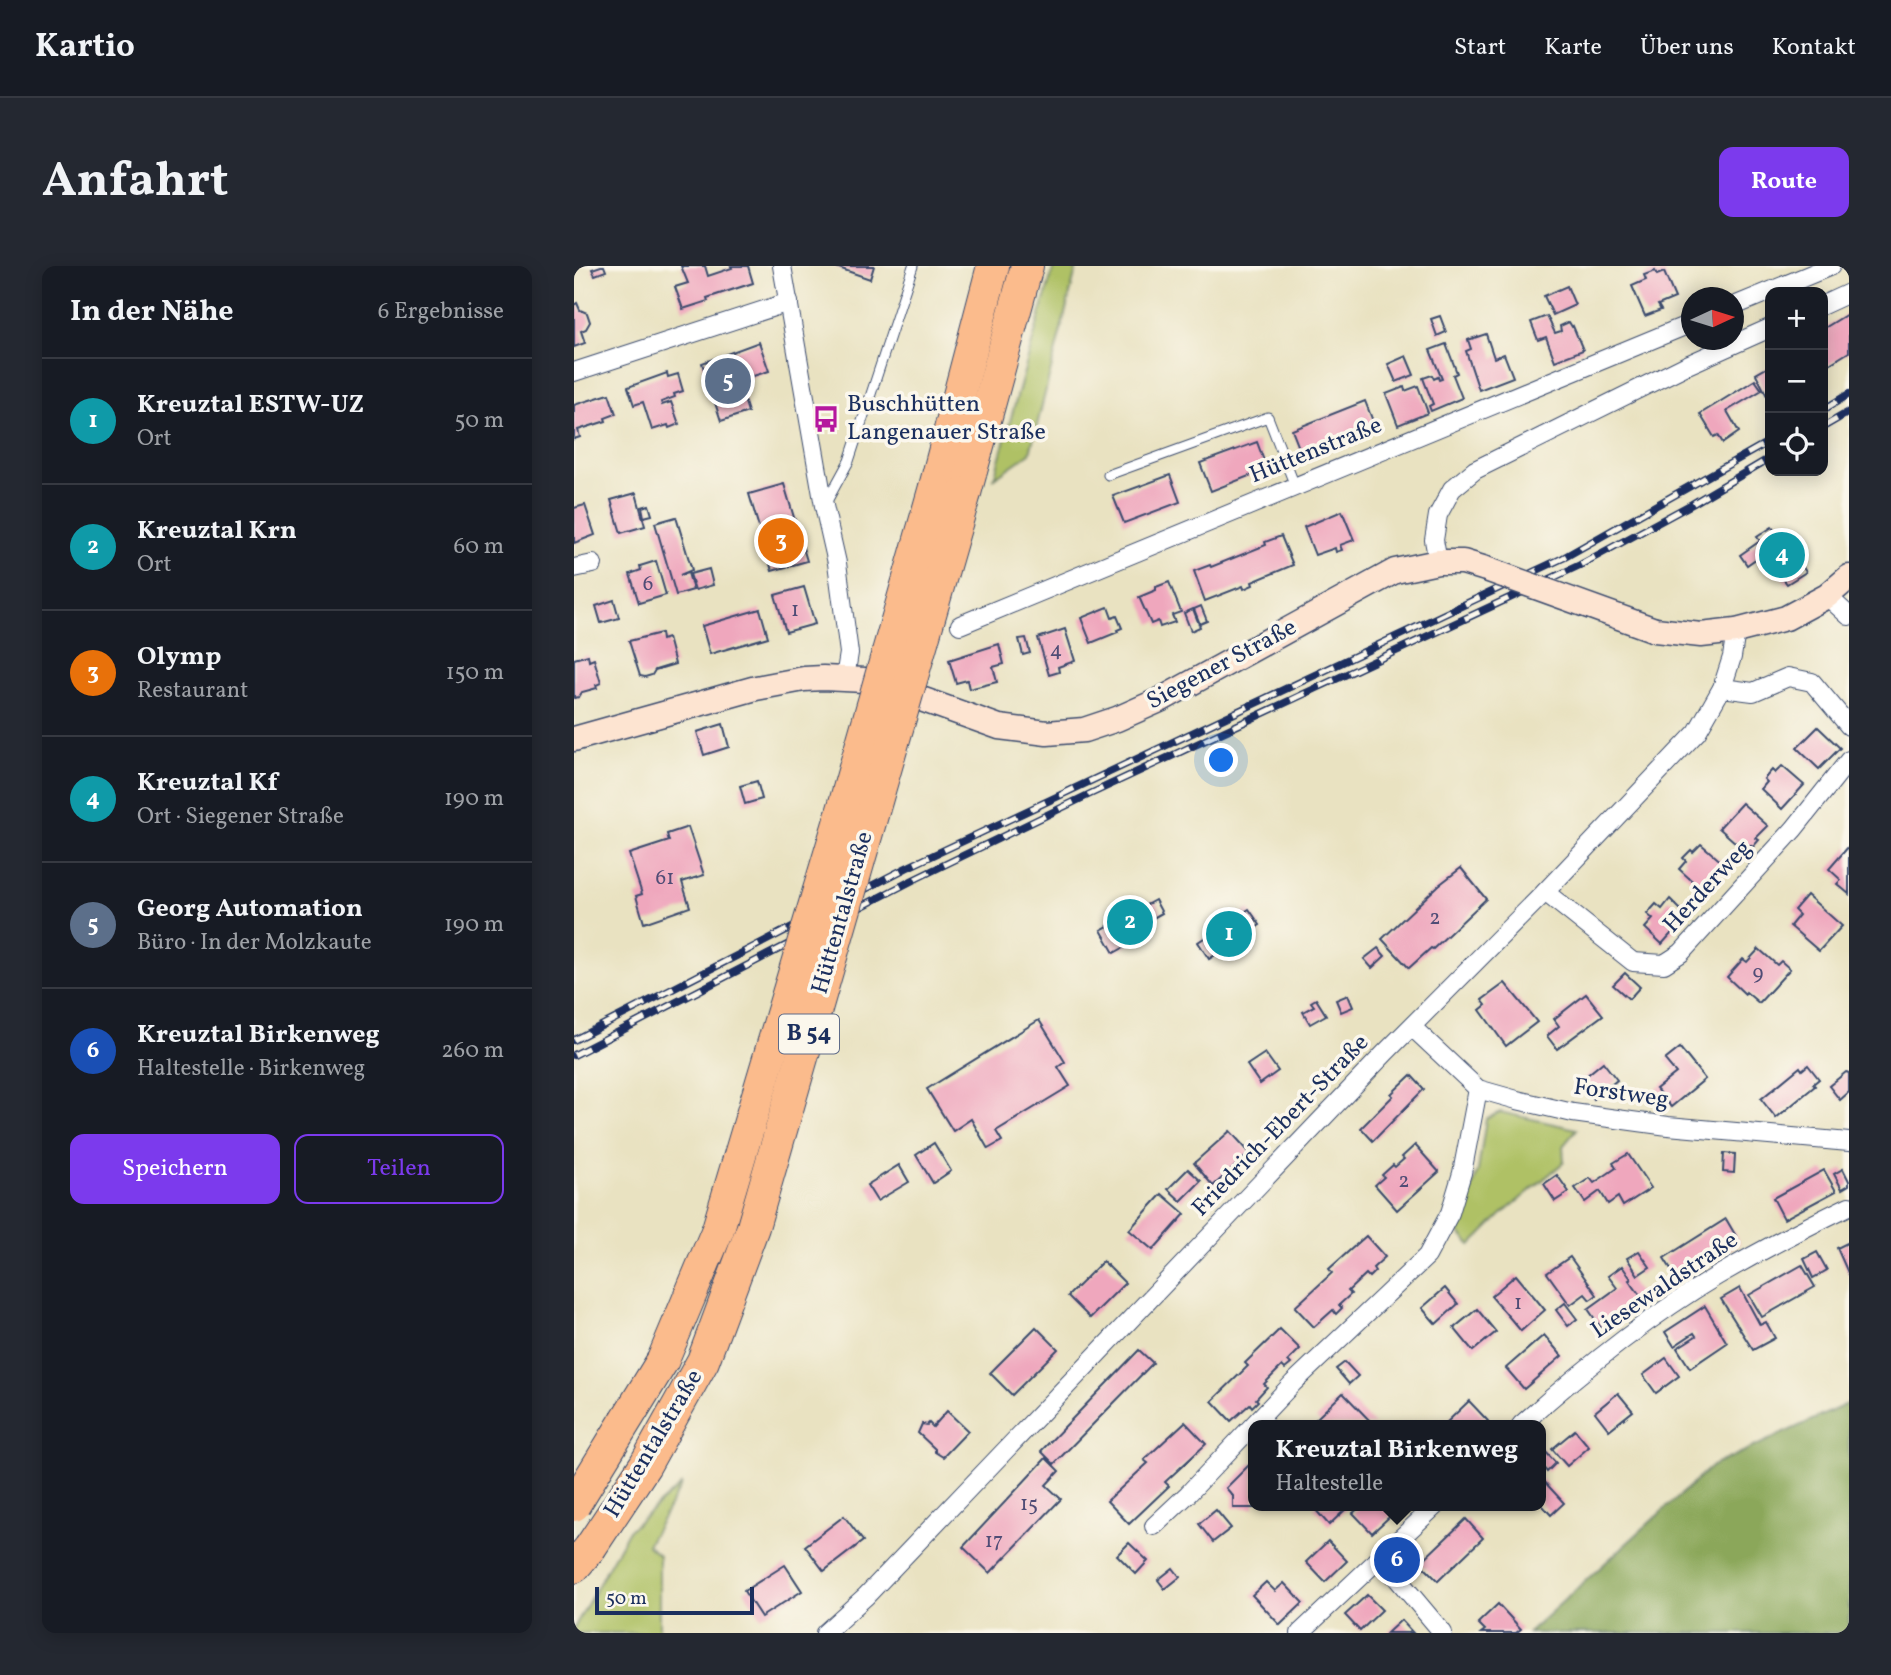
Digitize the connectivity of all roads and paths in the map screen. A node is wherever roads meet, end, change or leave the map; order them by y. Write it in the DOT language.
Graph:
graph roads {
  1 [pos="782,266"];
  2 [pos="913,266"];
  3 [pos="993,266"];
  4 [pos="1027,266"];
  5 [pos="1831,266"];
  6 [pos="1849,293"];
  7 [pos="789,302"];
  8 [pos="1744,302"];
  9 [pos="1828,303"];
  10 [pos="1681,328"];
  11 [pos="1765,330"];
  12 [pos="574,372"];
  13 [pos="1108,475"];
  14 [pos="1295,486"];
  15 [pos="950,490"];
  16 [pos="824,506"];
  17 [pos="1438,562"];
  18 [pos="593,564"];
  19 [pos="574,568"];
  20 [pos="1849,577"];
  21 [pos="1827,596"];
  22 [pos="1849,616"];
  23 [pos="960,625"];
  24 [pos="1736,631"];
  25 [pos="845,678"];
  26 [pos="1722,688"];
  27 [pos="1849,726"];
  28 [pos="574,738"];
  29 [pos="1849,760"];
  30 [pos="1545,892"];
  31 [pos="1412,1027"];
  32 [pos="1478,1089"];
  33 [pos="1849,1142"];
  34 [pos="1849,1206"];
  35 [pos="1258,1420"];
  36 [pos="1526,1420"];
  37 [pos="1248,1431"];
  38 [pos="574,1505"];
  39 [pos="1430,1511"];
  40 [pos="1154,1526"];
  41 [pos="582,1558"];
  42 [pos="1380,1558"];
  43 [pos="825,1633"];
  44 [pos="1300,1633"];
  45 [pos="1443,1633"];
  1 -- 7 [label="street"];
  2 -- 16 [label="lane"];
  3 -- 15 [label="highway, Hüttentalstraße / B 54"];
  4 -- 15 [label="highway, Hüttentalstraße / B 54"];
  5 -- 8 [label="street"];
  6 -- 9 [label="street"];
  7 -- 12 [label="street"];
  7 -- 16 [label="street"];
  10 -- 14 [label="street, Hüttenstraße"];
  11 -- 17 [label="street"];
  13 -- 14 [label="lane"];
  14 -- 23 [label="street, Hüttenstraße"];
  15 -- 38 [label="highway, Hüttentalstraße / B 54, bridge"];
  15 -- 41 [label="highway, Hüttentalstraße / B 54, bridge"];
  16 -- 25 [label="street"];
  17 -- 24 [label="main road, Siegener Straße, bridge"];
  17 -- 25 [label="main road, Siegener Straße"];
  18 -- 19 [label="street"];
  20 -- 21 [label="main road, Siegener Straße"];
  21 -- 22 [label="street"];
  21 -- 24 [label="main road, Siegener Straße"];
  24 -- 26 [label="street, Friedrich-Ebert-Straße"];
  25 -- 28 [label="main road, Siegener Straße"];
  26 -- 27 [label="street"];
  26 -- 30 [label="street, Friedrich-Ebert-Straße"];
  29 -- 30 [label="street, Herderweg"];
  30 -- 31 [label="street, Friedrich-Ebert-Straße"];
  31 -- 32 [label="street, Forstweg"];
  31 -- 43 [label="street, Friedrich-Ebert-Straße"];
  32 -- 33 [label="street, Forstweg"];
  32 -- 35 [label="street"];
  34 -- 36 [label="street, Liesewaldstraße"];
  37 -- 40 [label="street"];
  39 -- 42 [label="street"];
  42 -- 44 [label="street"];
  42 -- 45 [label="street"];
}
